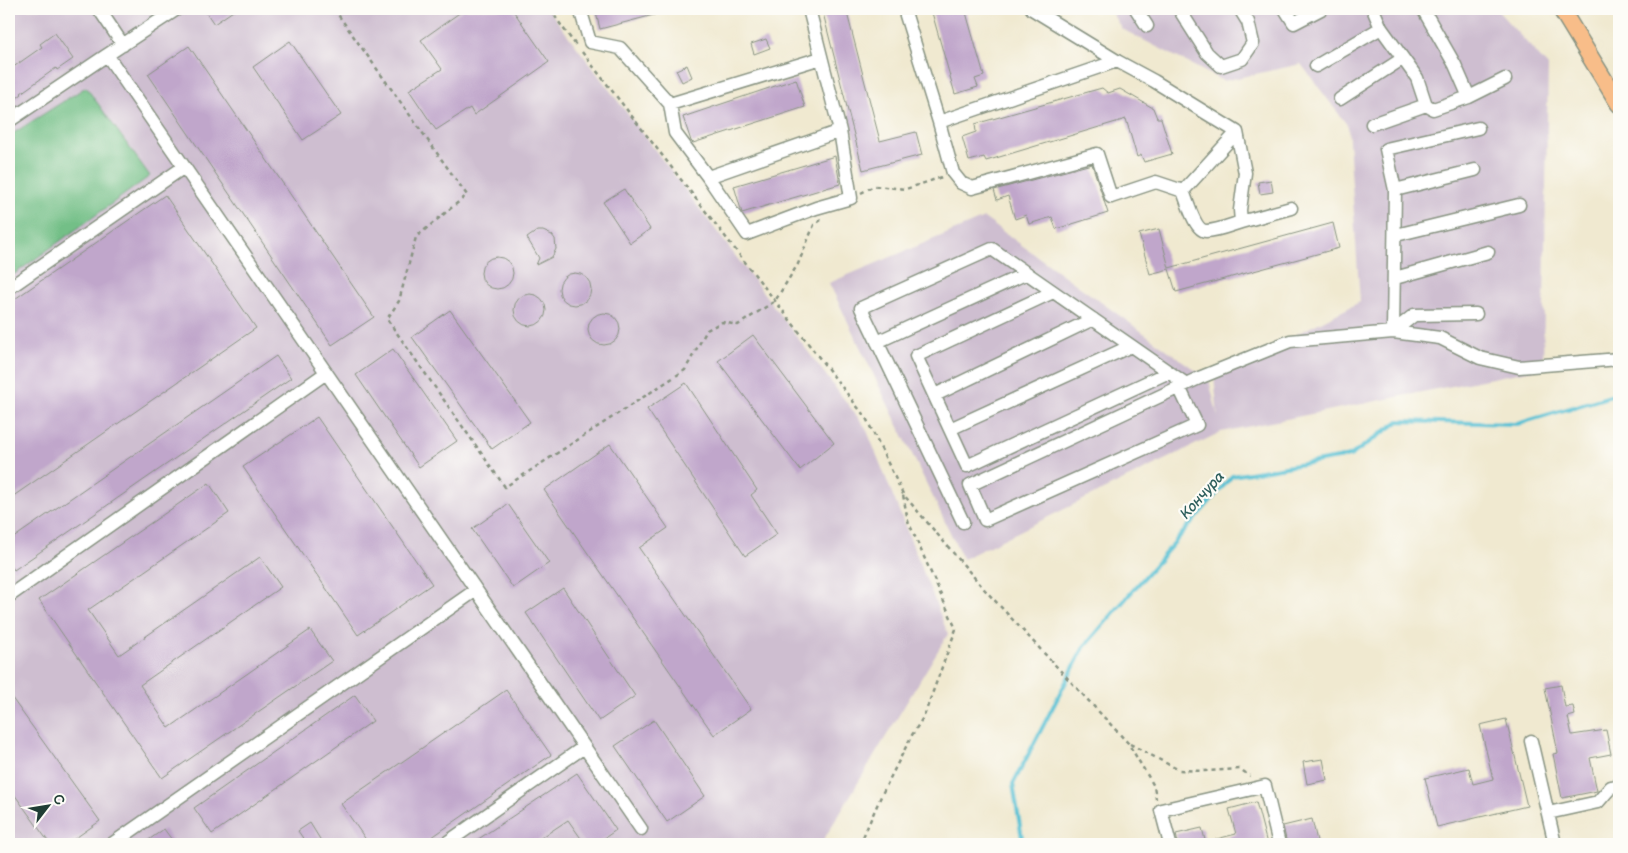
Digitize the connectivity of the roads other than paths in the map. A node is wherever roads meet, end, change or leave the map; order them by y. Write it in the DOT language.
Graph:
graph roads {
  1 [pos="99,9"];
  2 [pos="176,9"];
  3 [pos="580,9"];
  4 [pos="809,9"];
  5 [pos="904,9"];
  6 [pos="1032,9"];
  7 [pos="1136,9"];
  8 [pos="1179,9"];
  9 [pos="1240,9"];
  10 [pos="1285,9"];
  11 [pos="1321,9"];
  12 [pos="1373,9"];
  13 [pos="1423,9"];
  14 [pos="1561,9"];
  15 [pos="1147,26"];
  16 [pos="1381,28"];
  17 [pos="122,45"];
  18 [pos="107,55"];
  19 [pos="821,58"];
  20 [pos="1402,59"];
  21 [pos="1117,61"];
  22 [pos="1316,66"];
  23 [pos="1505,79"];
  24 [pos="1469,96"];
  25 [pos="1340,99"];
  26 [pos="670,104"];
  27 [pos="1619,104"];
  28 [pos="1426,105"];
  29 [pos="9,121"];
  30 [pos="939,122"];
  31 [pos="1372,124"];
  32 [pos="1478,128"];
  33 [pos="840,132"];
  34 [pos="1237,132"];
  35 [pos="184,167"];
  36 [pos="1475,170"];
  37 [pos="708,177"];
  38 [pos="1395,190"];
  39 [pos="1183,191"];
  40 [pos="1519,205"];
  41 [pos="1291,208"];
  42 [pos="1242,222"];
  43 [pos="1396,235"];
  44 [pos="1488,252"];
  45 [pos="1026,273"];
  46 [pos="1395,278"];
  47 [pos="9,288"];
  48 [pos="1053,292"];
  49 [pos="1476,314"];
  50 [pos="1093,319"];
  51 [pos="1393,332"];
  52 [pos="877,342"];
  53 [pos="1131,346"];
  54 [pos="1619,359"];
  55 [pos="1169,372"];
  56 [pos="326,373"];
  57 [pos="1183,386"];
  58 [pos="934,396"];
  59 [pos="950,428"];
  60 [pos="963,522"];
  61 [pos="476,590"];
  62 [pos="9,596"];
  63 [pos="1532,741"];
  64 [pos="584,747"];
  65 [pos="1619,786"];
  66 [pos="1548,813"];
  67 [pos="641,829"];
  68 [pos="112,844"];
  69 [pos="445,844"];
  70 [pos="1170,844"];
  71 [pos="1279,844"];
  72 [pos="1555,844"];
  1 -- 17 [label="lane"];
  2 -- 17 [label="lane"];
  3 -- 26 [label="lane"];
  4 -- 19 [label="lane"];
  5 -- 30 [label="lane"];
  6 -- 21 [label="lane"];
  7 -- 15 [label="lane"];
  8 -- 9 [label="lane"];
  10 -- 11 [label="lane"];
  12 -- 16 [label="lane"];
  13 -- 24 [label="lane"];
  14 -- 27 [label="main road"];
  16 -- 20 [label="lane"];
  16 -- 22 [label="lane"];
  17 -- 18 [label="lane"];
  18 -- 29 [label="lane"];
  18 -- 35 [label="lane"];
  19 -- 26 [label="lane"];
  19 -- 33 [label="lane"];
  20 -- 25 [label="lane"];
  20 -- 28 [label="lane"];
  21 -- 30 [label="lane"];
  21 -- 34 [label="lane"];
  23 -- 24 [label="lane"];
  24 -- 28 [label="lane"];
  26 -- 37 [label="lane"];
  28 -- 31 [label="lane"];
  30 -- 39 [label="lane"];
  32 -- 38 [label="lane"];
  33 -- 37 [label="lane"];
  33 -- 37 [label="lane"];
  34 -- 39 [label="lane"];
  34 -- 42 [label="lane"];
  35 -- 47 [label="lane"];
  35 -- 56 [label="lane"];
  36 -- 38 [label="lane"];
  38 -- 43 [label="lane"];
  39 -- 42 [label="lane"];
  40 -- 43 [label="lane"];
  41 -- 42 [label="lane"];
  43 -- 46 [label="lane"];
  44 -- 46 [label="lane"];
  45 -- 48 [label="lane"];
  45 -- 52 [label="lane"];
  45 -- 52 [label="lane"];
  46 -- 51 [label="lane"];
  48 -- 50 [label="lane"];
  48 -- 58 [label="lane"];
  49 -- 51 [label="lane"];
  50 -- 53 [label="lane"];
  50 -- 58 [label="lane"];
  51 -- 54 [label="lane"];
  51 -- 57 [label="lane"];
  52 -- 60 [label="lane"];
  53 -- 55 [label="lane"];
  53 -- 59 [label="lane"];
  55 -- 57 [label="lane"];
  55 -- 59 [label="lane"];
  56 -- 61 [label="lane"];
  56 -- 62 [label="lane"];
  57 -- 57 [label="lane"];
  58 -- 59 [label="lane"];
  61 -- 64 [label="lane"];
  61 -- 68 [label="lane"];
  63 -- 66 [label="lane"];
  64 -- 67 [label="lane"];
  64 -- 69 [label="lane"];
  65 -- 66 [label="lane"];
  66 -- 72 [label="lane"];
  70 -- 71 [label="lane"];
}
